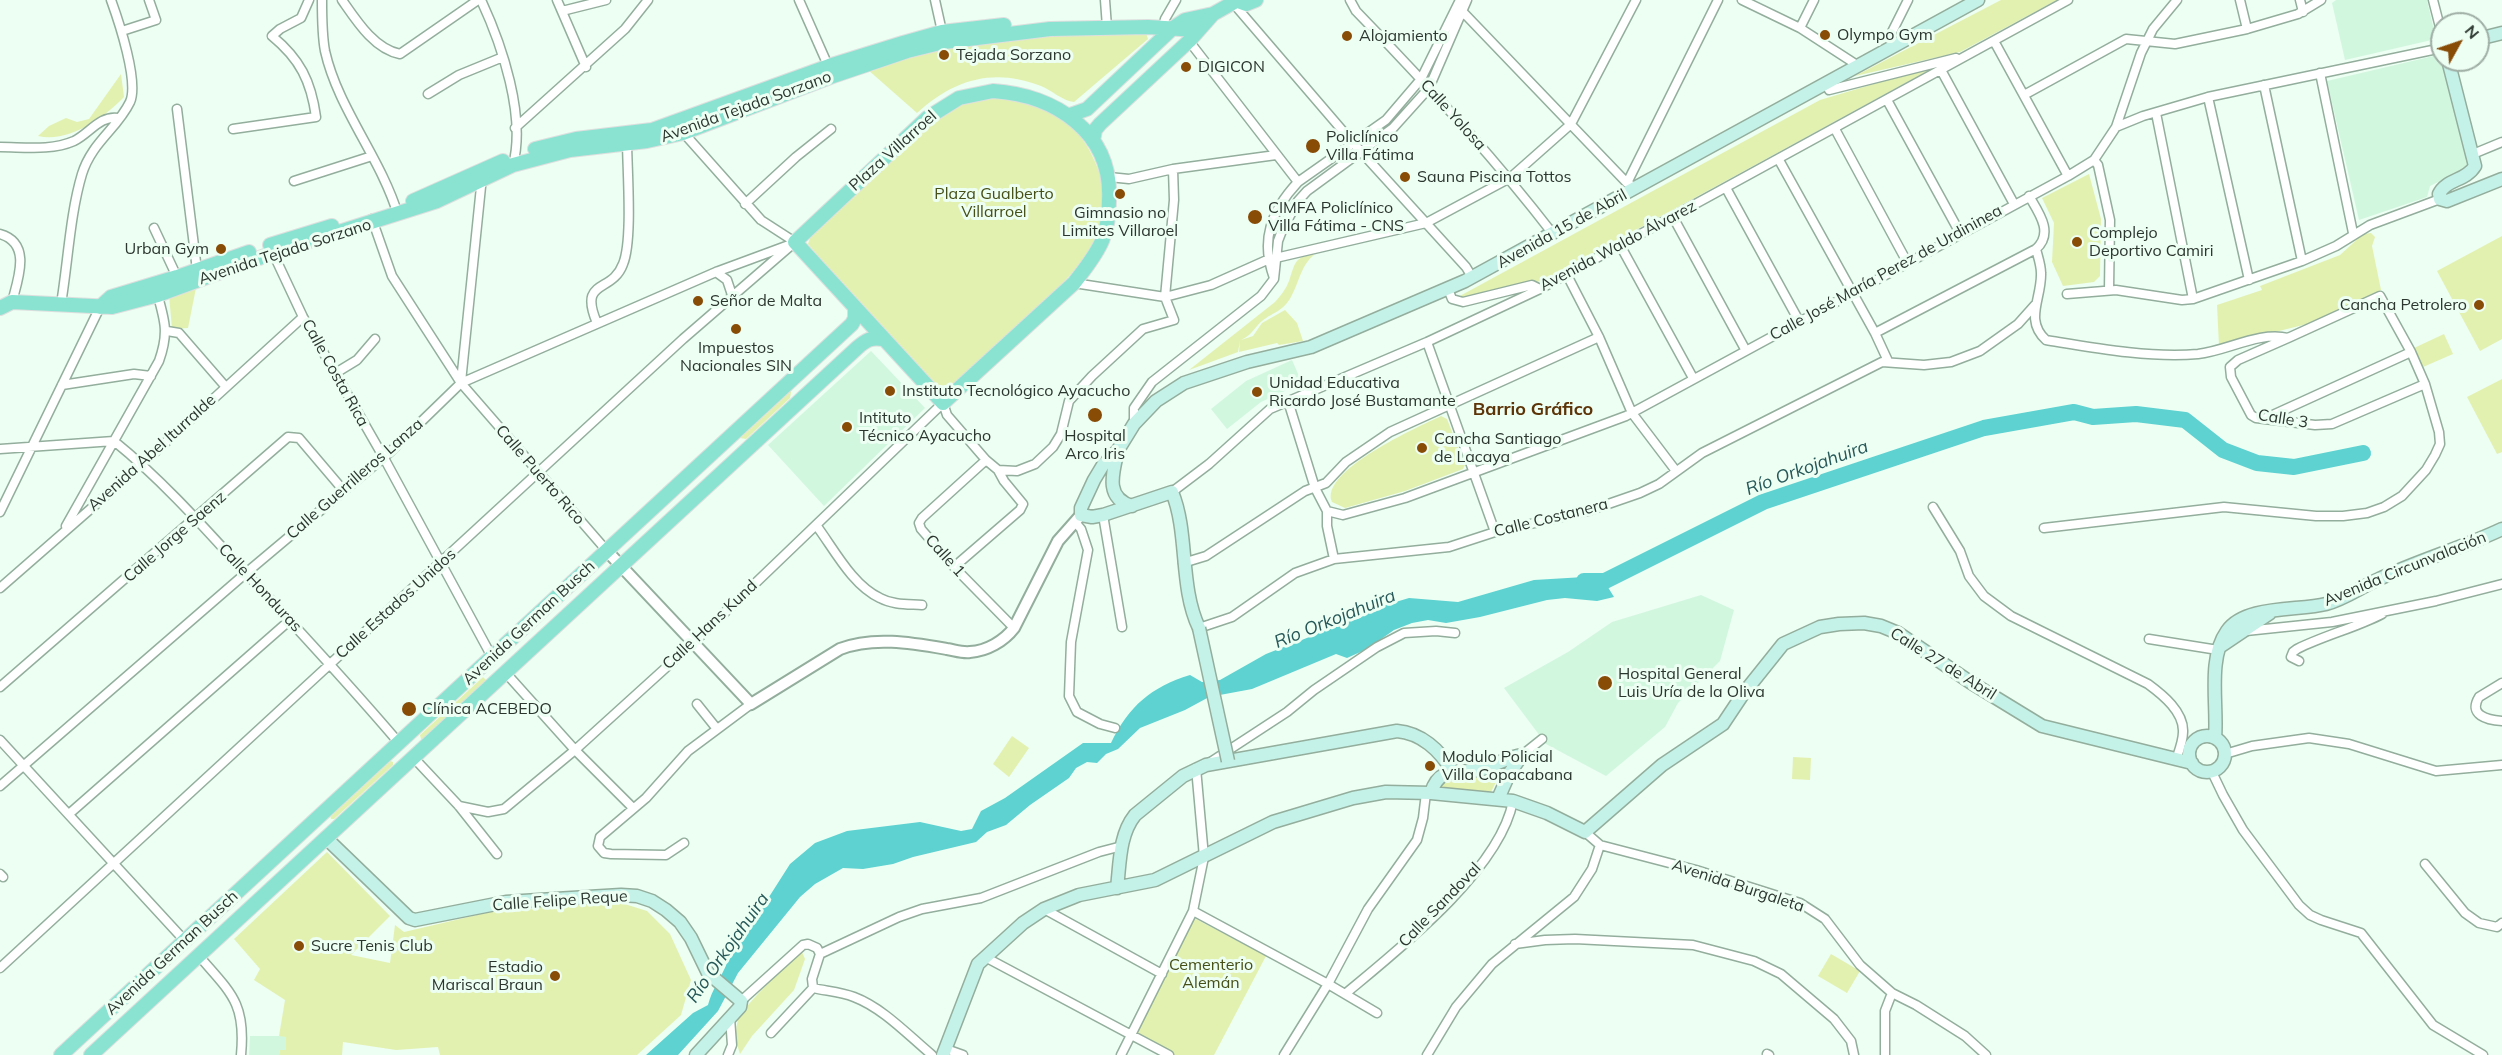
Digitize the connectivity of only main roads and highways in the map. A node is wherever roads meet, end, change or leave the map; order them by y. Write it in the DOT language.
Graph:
graph roads {
  1 [pos="1256,0"];
  2 [pos="1978,0"];
  3 [pos="1236,1"];
  4 [pos="1213,14"];
  5 [pos="1165,29"];
  6 [pos="1193,36"];
  7 [pos="2451,72"];
  8 [pos="1126,73"];
  9 [pos="1139,88"];
  10 [pos="1070,115"];
  11 [pos="1093,141"];
  12 [pos="2502,179"];
  13 [pos="271,249"];
  14 [pos="156,289"];
  15 [pos="4,304"];
  16 [pos="855,309"];
  17 [pos="883,339"];
  18 [pos="1118,450"];
  19 [pos="1132,506"];
  20 [pos="2502,529"];
  21 [pos="492,657"];
  22 [pos="506,672"];
  23 [pos="2215,738"];
  24 [pos="399,743"];
  25 [pos="413,757"];
  26 [pos="1228,760"];
  27 [pos="2192,763"];
  28 [pos="1452,771"];
  29 [pos="1428,793"];
  30 [pos="1498,799"];
  31 [pos="312,823"];
  32 [pos="326,838"];
  33 [pos="1117,888"];
  34 [pos="185,941"];
  35 [pos="199,956"];
  36 [pos="945,1052"];
  37 [pos="61,1055"];
  38 [pos="91,1055"];
  39 [pos="696,1055"];
  1 -- 3 [label="main road"];
  2 -- 18 [label="main road, Avenida 15 de Abril"];
  3 -- 4 [label="main road"];
  4 -- 5 [label="main road"];
  4 -- 6 [label="main road"];
  5 -- 6 [label="main road, Avenida Tejada Sorzano"];
  5 -- 8 [label="main road"];
  5 -- 13 [label="main road, Avenida Tejada Sorzano"];
  6 -- 9 [label="main road"];
  7 -- 12 [label="main road"];
  8 -- 9 [label="main road"];
  8 -- 10 [label="main road"];
  9 -- 11 [label="main road"];
  10 -- 11 [label="main road, Plaza Villarroel"];
  10 -- 16 [label="main road, Plaza Villarroel"];
  11 -- 17 [label="main road, Plaza Villarroel"];
  13 -- 14 [label="main road, Avenida Tejada Sorzano"];
  13 -- 14 [label="main road, Avenida Tejada Sorzano"];
  14 -- 15 [label="main road, Avenida Tejada Sorzano"];
  16 -- 17 [label="main road"];
  16 -- 21 [label="main road, Avenida German Busch"];
  17 -- 22 [label="main road, Avenida German Busch"];
  18 -- 19 [label="main road"];
  18 -- 19 [label="main road"];
  19 -- 26 [label="main road, bridge"];
  20 -- 23 [label="main road, Avenida Circunvalación"];
  21 -- 22 [label="main road"];
  21 -- 24 [label="main road, Avenida German Busch"];
  22 -- 25 [label="main road, Avenida German Busch"];
  23 -- 27 [label="main road"];
  23 -- 27 [label="main road"];
  24 -- 25 [label="main road"];
  24 -- 31 [label="main road, Avenida German Busch"];
  25 -- 32 [label="main road, Avenida German Busch"];
  26 -- 28 [label="main road"];
  26 -- 33 [label="main road"];
  27 -- 30 [label="main road, Calle 27 de Abril"];
  28 -- 29 [label="main road"];
  28 -- 30 [label="main road"];
  29 -- 30 [label="main road"];
  29 -- 33 [label="main road"];
  31 -- 32 [label="main road"];
  31 -- 34 [label="main road, Avenida German Busch"];
  32 -- 35 [label="main road, Avenida German Busch"];
  32 -- 39 [label="main road, Calle Felipe Reque"];
  33 -- 36 [label="main road"];
  34 -- 35 [label="main road"];
  34 -- 37 [label="main road, Avenida German Busch"];
  35 -- 38 [label="main road, Avenida German Busch"];
}
